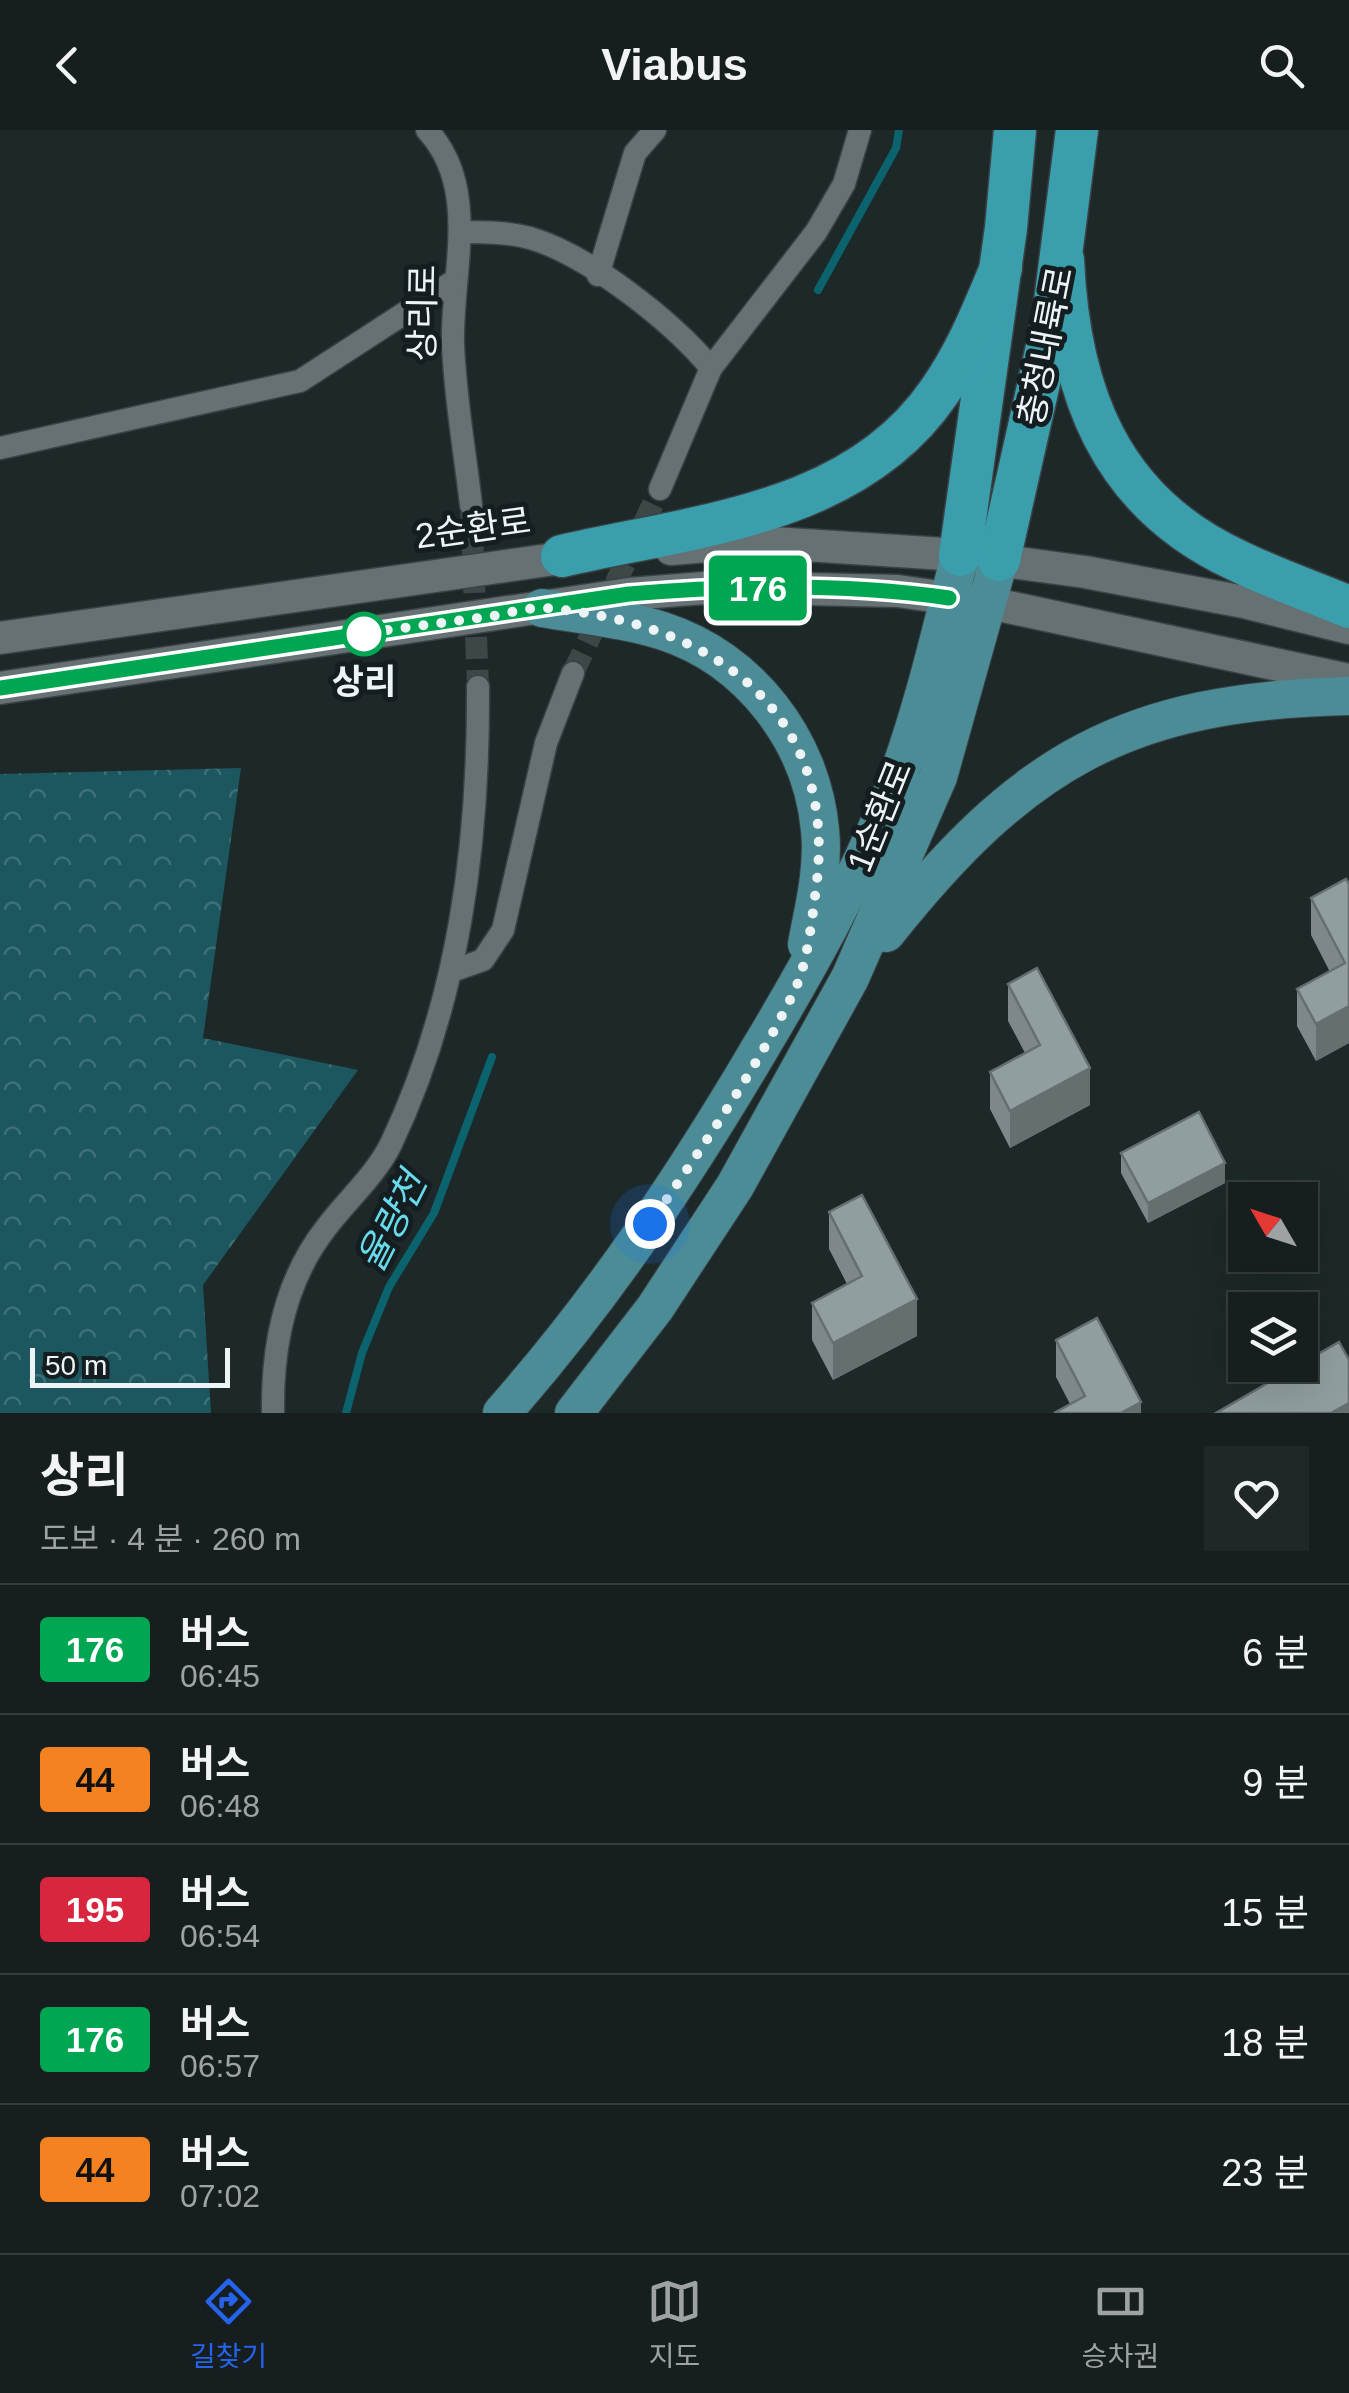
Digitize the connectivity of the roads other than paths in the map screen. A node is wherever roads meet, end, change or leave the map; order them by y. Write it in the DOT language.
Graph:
graph roads {
  1 [pos="428,130"];
  2 [pos="655,130"];
  3 [pos="860,130"];
  4 [pos="1016,130"];
  5 [pos="1076,130"];
  6 [pos="460,232"];
  7 [pos="1063,260"];
  8 [pos="1001,268"];
  9 [pos="598,275"];
  10 [pos="454,281"];
  11 [pos="710,368"];
  12 [pos="0,448"];
  13 [pos="660,489"];
  14 [pos="471,505"];
  15 [pos="562,556"];
  16 [pos="980,558"];
  17 [pos="949,598"];
  18 [pos="988,604"];
  19 [pos="1349,607"];
  20 [pos="542,608"];
  21 [pos="1349,628"];
  22 [pos="0,638"];
  23 [pos="573,673"];
  24 [pos="1349,680"];
  25 [pos="478,687"];
  26 [pos="0,688"];
  27 [pos="1349,696"];
  28 [pos="452,971"];
  29 [pos="850,978"];
  30 [pos="795,990"];
  31 [pos="273,1413"];
  32 [pos="502,1413"];
  33 [pos="574,1413"];
  1 -- 6 [label="street, 상리로"];
  2 -- 9 [label="street"];
  3 -- 11 [label="street"];
  4 -- 8 [label="highway, 충청내륙로"];
  5 -- 7 [label="highway, 충청내륙로"];
  6 -- 9 [label="street"];
  6 -- 10 [label="street, 상리로"];
  7 -- 16 [label="highway, 충청내륙로"];
  7 -- 19 [label="highway"];
  8 -- 15 [label="highway"];
  8 -- 16 [label="highway, 충청내륙로"];
  9 -- 11 [label="street"];
  10 -- 12 [label="street"];
  10 -- 14 [label="street, 상리로"];
  11 -- 13 [label="street"];
  15 -- 16 [label="street, 2순환로"];
  15 -- 22 [label="street, 2순환로"];
  16 -- 17 [label="main road, 1순환로"];
  16 -- 18 [label="main road, 1순환로"];
  16 -- 21 [label="street"];
  17 -- 18 [label="street"];
  17 -- 20 [label="street"];
  17 -- 30 [label="main road, 1순환로"];
  18 -- 24 [label="street"];
  18 -- 29 [label="main road, 1순환로"];
  20 -- 26 [label="street"];
  20 -- 30 [label="main road"];
  23 -- 28 [label="street"];
  25 -- 28 [label="street"];
  27 -- 29 [label="main road"];
  28 -- 31 [label="street"];
  29 -- 33 [label="main road, 1순환로"];
  30 -- 32 [label="main road, 1순환로"];
}
